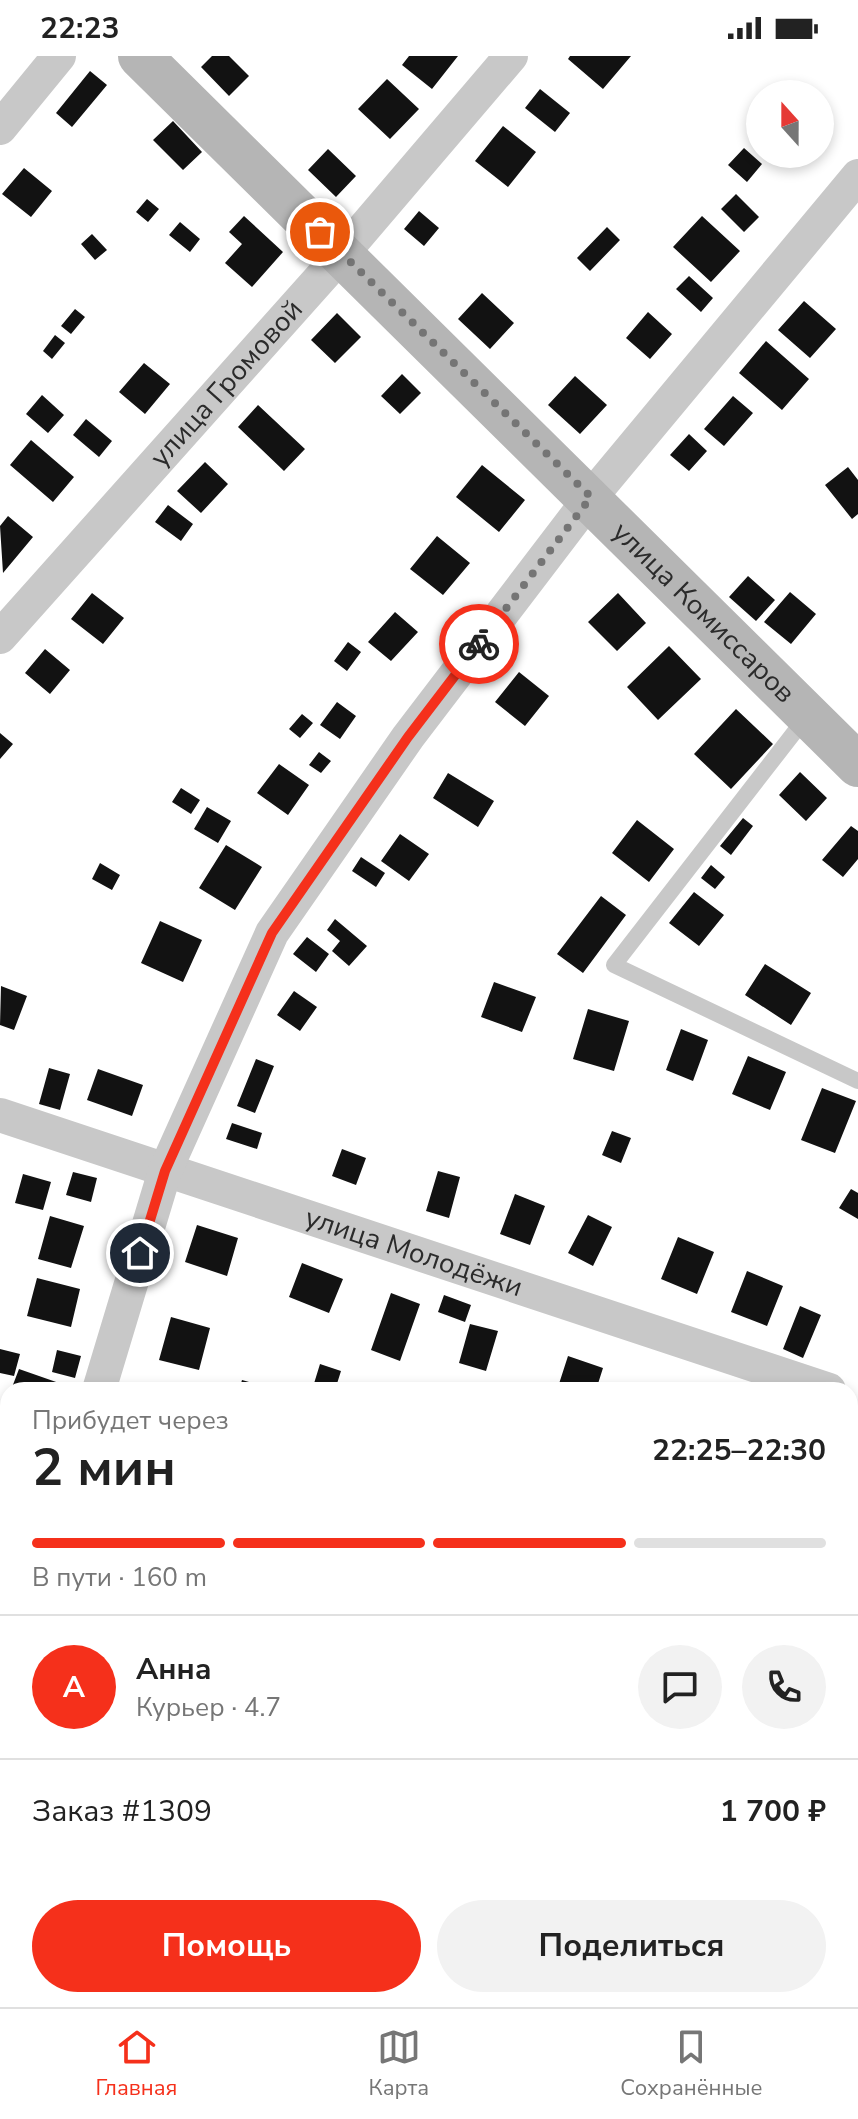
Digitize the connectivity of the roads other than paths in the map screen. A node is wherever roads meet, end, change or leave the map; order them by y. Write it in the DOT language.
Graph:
graph roads {
  1 [pos="59,56"];
  2 [pos="140,56"];
  3 [pos="511,56"];
  4 [pos="0,128"];
  5 [pos="858,176"];
  6 [pos="342,254"];
  7 [pos="591,497"];
  8 [pos="0,637"];
  9 [pos="808,715"];
  10 [pos="858,765"];
  11 [pos="858,1081"];
  12 [pos="0,1115"];
  13 [pos="165,1171"];
  14 [pos="101,1382"];
  15 [pos="805,1382"];
  1 -- 4 [label="street"];
  2 -- 6 [label="main road, улица Комиссаров"];
  3 -- 6 [label="street, улица Громовой"];
  5 -- 7 [label="street"];
  6 -- 7 [label="main road, улица Комиссаров"];
  6 -- 8 [label="street, улица Громовой"];
  7 -- 9 [label="main road, улица Комиссаров"];
  7 -- 13 [label="street"];
  9 -- 10 [label="main road, улица Комиссаров"];
  9 -- 11 [label="lane"];
  12 -- 13 [label="street, улица Молодёжи"];
  13 -- 14 [label="street"];
  13 -- 15 [label="street, улица Молодёжи"];
}
